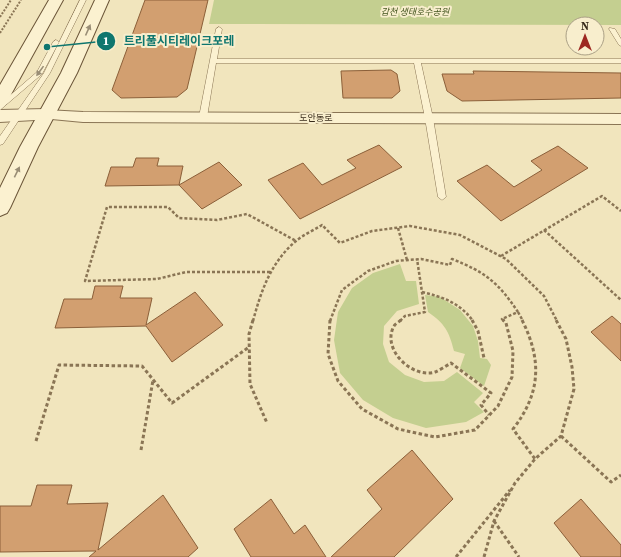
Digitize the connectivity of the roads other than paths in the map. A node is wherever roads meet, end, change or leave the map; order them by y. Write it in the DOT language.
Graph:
graph roads {
  1 [pos="56,0"];
  2 [pos="77,0"];
  3 [pos="84,0"];
  4 [pos="102,0"];
  5 [pos="219,29"];
  6 [pos="612,29"];
  7 [pos="621,44"];
  8 [pos="213,61"];
  9 [pos="417,61"];
  10 [pos="621,61"];
  11 [pos="0,100"];
  12 [pos="0,108"];
  13 [pos="46,115"];
  14 [pos="0,116"];
  15 [pos="18,116"];
  16 [pos="203,117"];
  17 [pos="429,118"];
  18 [pos="621,119"];
  19 [pos="0,142"];
  20 [pos="442,197"];
  21 [pos="0,208"];
  1 -- 11 [label="main road"];
  2 -- 12 [label="lane, one-way"];
  3 -- 15 [label="lane"];
  13 -- 4 [label="main road, one-way"];
  5 -- 8 [label="lane"];
  6 -- 7 [label="lane"];
  8 -- 9 [label="lane"];
  8 -- 16 [label="lane"];
  9 -- 10 [label="lane"];
  9 -- 17 [label="lane"];
  13 -- 15 [label="main road"];
  13 -- 16 [label="street, 도안동로"];
  21 -- 13 [label="main road, one-way"];
  14 -- 15 [label="main road"];
  15 -- 19 [label="lane"];
  16 -- 17 [label="street, 도안동로"];
  17 -- 18 [label="street, 도안동로"];
  17 -- 20 [label="lane"];
}
